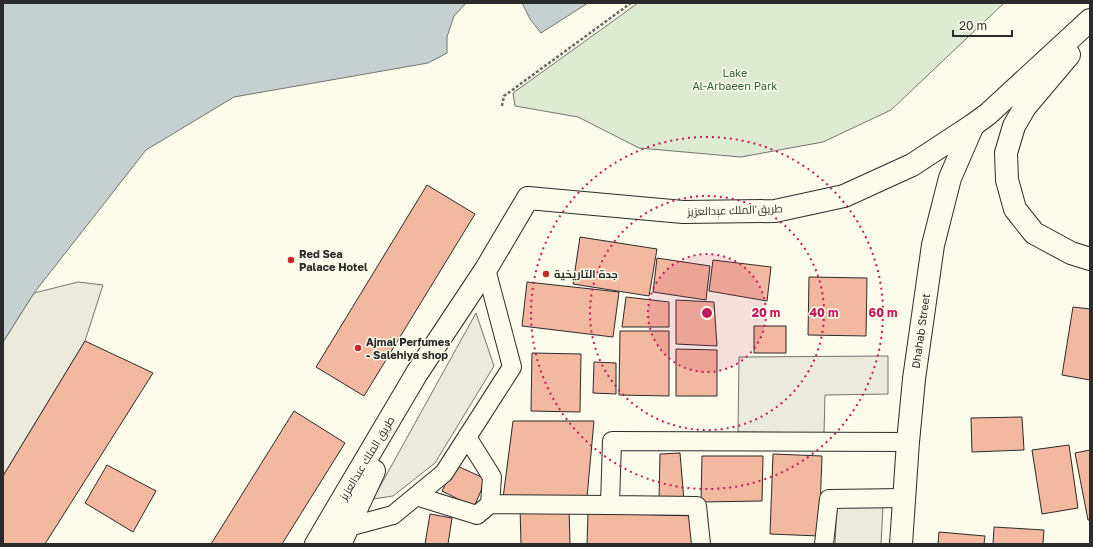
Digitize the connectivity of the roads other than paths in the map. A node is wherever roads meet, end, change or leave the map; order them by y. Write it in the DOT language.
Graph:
graph roads {
  1 [pos="1090,20"];
  2 [pos="1090,30"];
  3 [pos="974,125"];
  4 [pos="1090,259"];
  5 [pos="486,269"];
  6 [pos="417,373"];
  7 [pos="467,437"];
  8 [pos="908,442"];
  9 [pos="416,496"];
  10 [pos="904,498"];
  11 [pos="490,504"];
  12 [pos="610,505"];
  13 [pos="344,536"];
  14 [pos="316,544"];
  15 [pos="701,544"];
  16 [pos="824,544"];
  17 [pos="901,544"];
  1 -- 3 [label="main road, طريق الملك عبدالعزيز"];
  2 -- 4 [label="main road"];
  3 -- 5 [label="main road, طريق الملك عبدالعزيز"];
  3 -- 8 [label="main road, Dhahab Street"];
  5 -- 6 [label="main road, طريق الملك عبدالعزيز"];
  5 -- 7 [label="street"];
  6 -- 13 [label="main road, طريق الملك عبدالعزيز"];
  6 -- 14 [label="main road, طريق الملك عبدالعزيز"];
  7 -- 9 [label="street"];
  7 -- 11 [label="street"];
  8 -- 10 [label="main road, Dhahab Street"];
  8 -- 12 [label="street"];
  9 -- 11 [label="street"];
  9 -- 13 [label="street"];
  10 -- 16 [label="street"];
  10 -- 17 [label="main road, Dhahab Street"];
  11 -- 12 [label="street"];
  12 -- 15 [label="street"];
}
